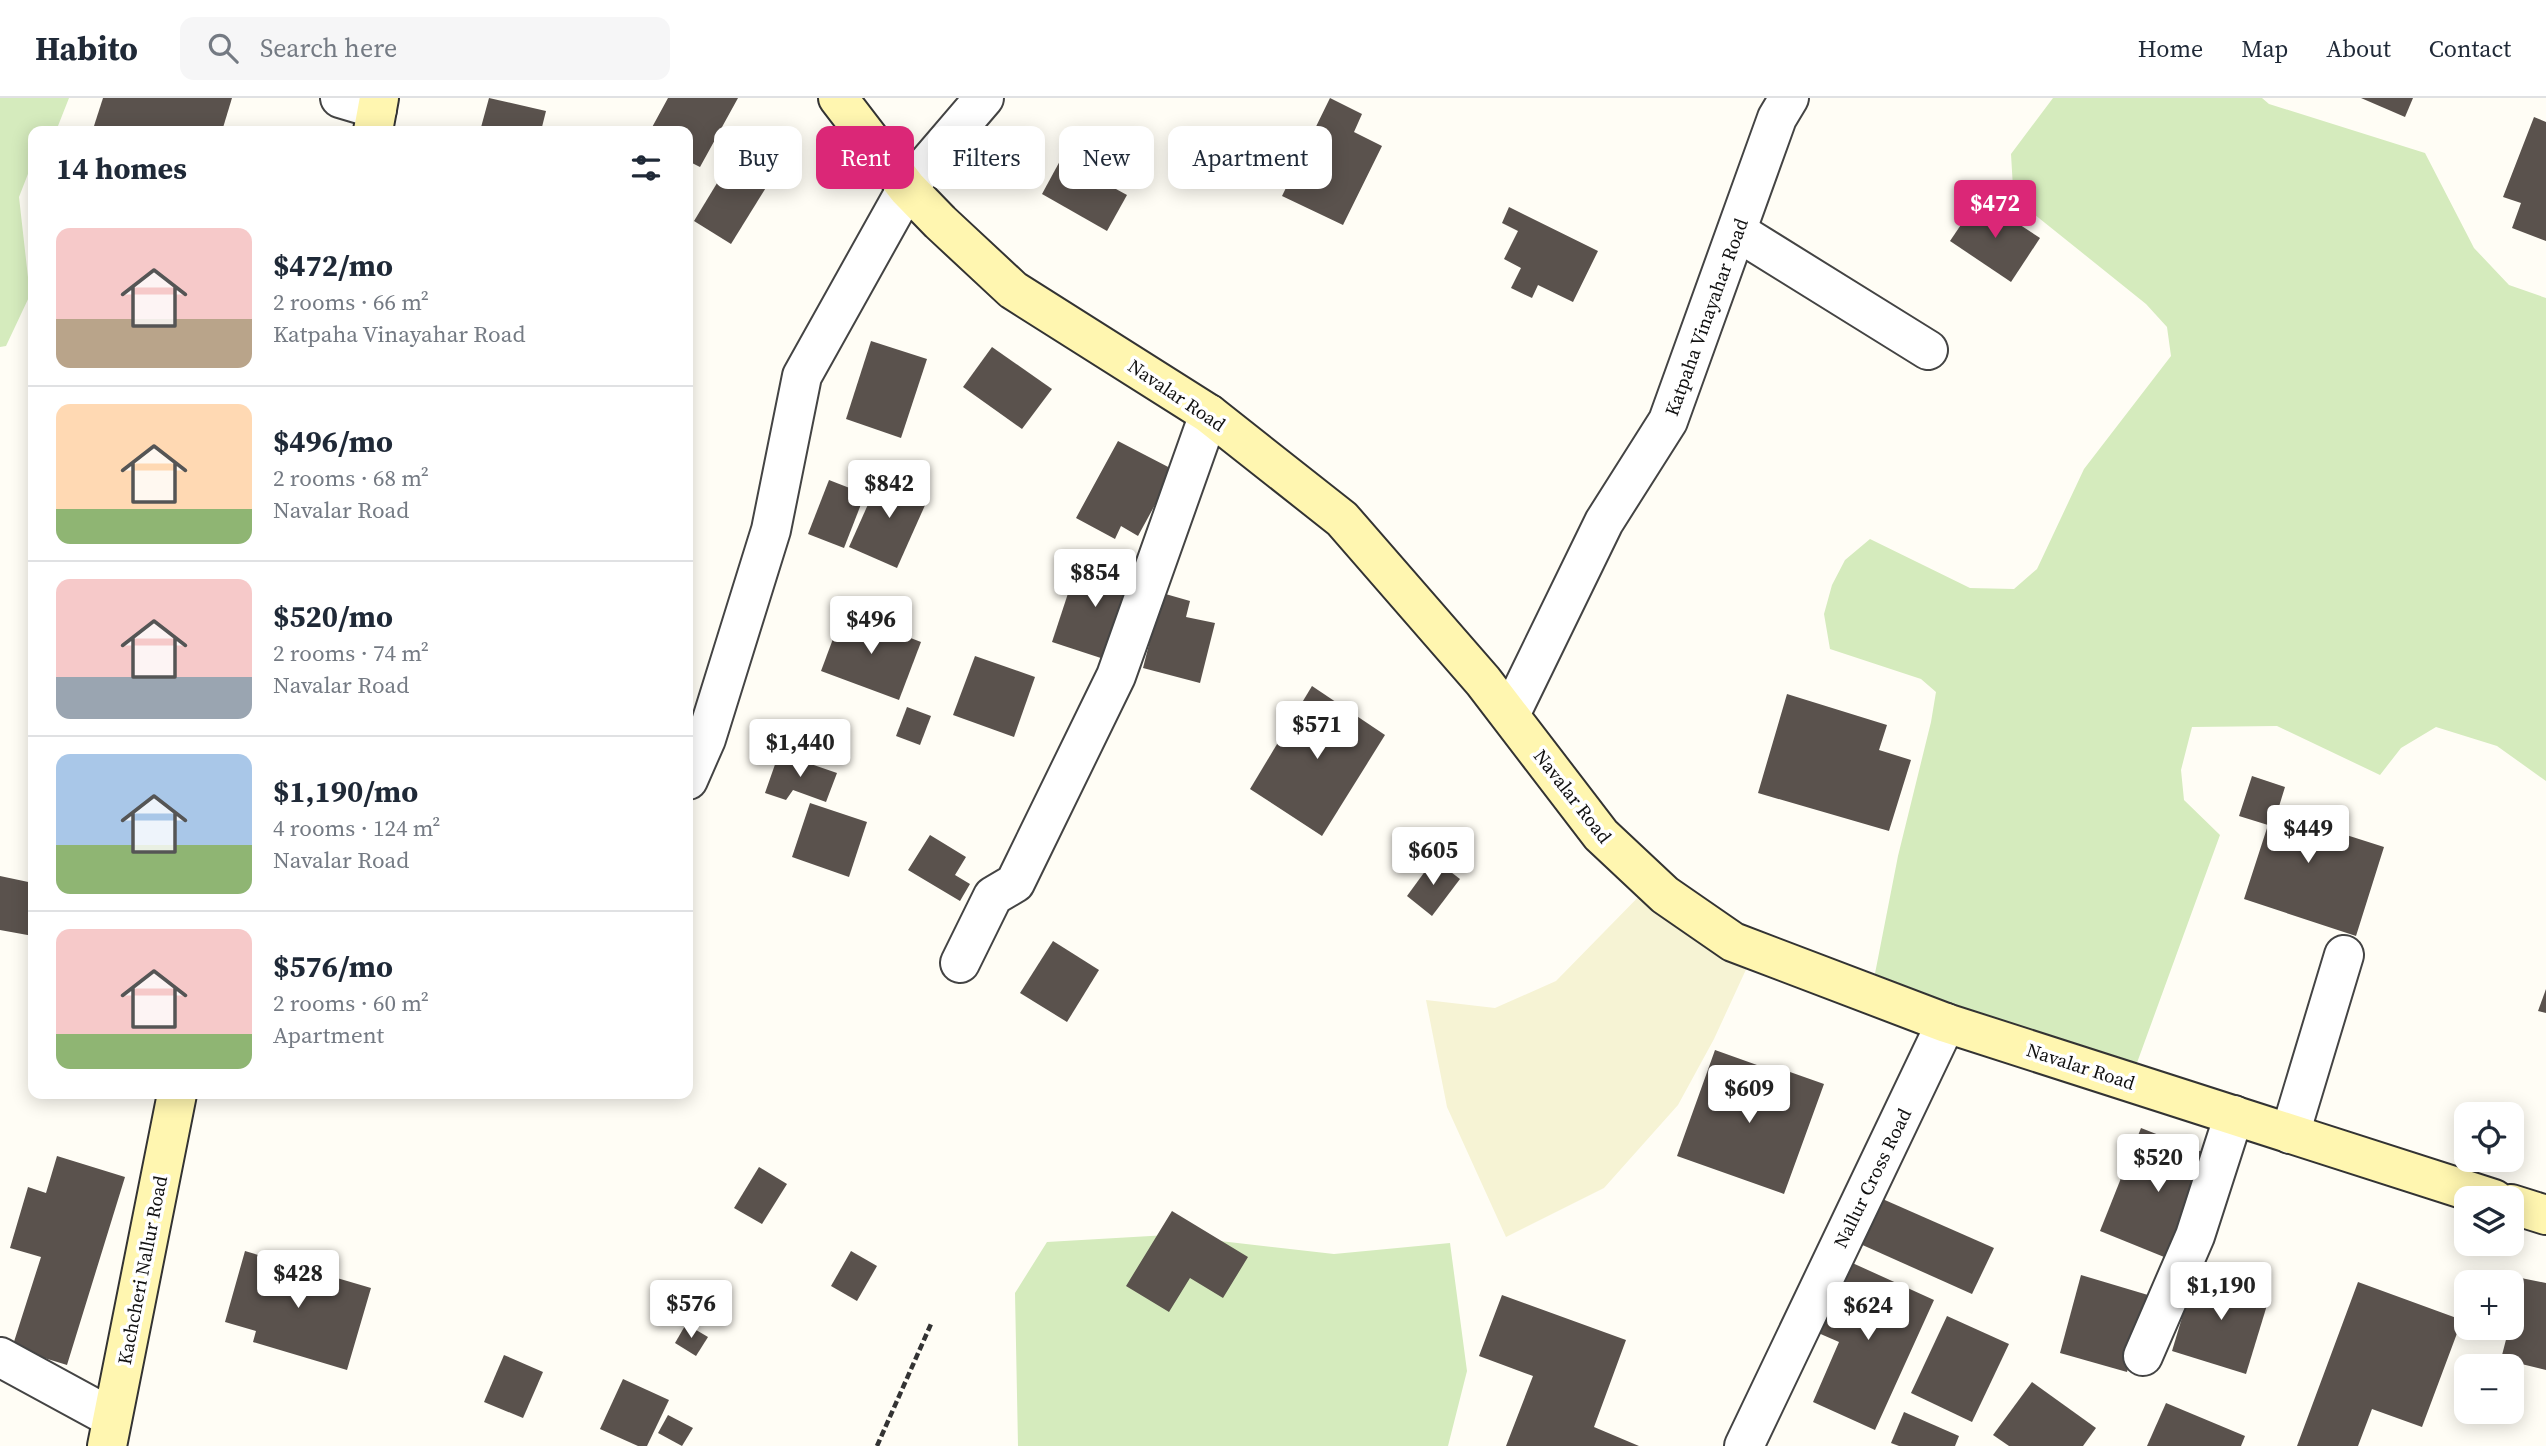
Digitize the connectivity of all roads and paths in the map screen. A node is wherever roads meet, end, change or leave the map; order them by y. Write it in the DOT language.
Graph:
graph roads {
  1 [pos="340,98"];
  2 [pos="838,98"];
  3 [pos="984,98"];
  4 [pos="1789,98"];
  5 [pos="376,113"];
  6 [pos="859,126"];
  7 [pos="914,180"];
  8 [pos="906,189"];
  9 [pos="908,189"];
  10 [pos="1738,232"];
  11 [pos="1928,350"];
  12 [pos="1209,414"];
  13 [pos="1510,715"];
  14 [pos="693,769"];
  15 [pos="2344,955"];
  16 [pos="960,963"];
  17 [pos="1946,1023"];
  18 [pos="176,1099"];
  19 [pos="2234,1115"];
  20 [pos="2290,1134"];
  21 [pos="2454,1186"];
  22 [pos="2524,1208"];
  23 [pos="2546,1215"];
  24 [pos="931,1324"];
  25 [pos="2143,1356"];
  26 [pos="0,1357"];
  27 [pos="109,1432"];
  28 [pos="877,1446"];
  29 [pos="1744,1446"];
  1 -- 5 [label="street"];
  2 -- 6 [label="street, Navalar Road"];
  3 -- 7 [label="street"];
  4 -- 10 [label="street, Katpaha Vinayahar Road"];
  8 -- 14 [label="street"];
  9 -- 12 [label="street, Navalar Road"];
  10 -- 11 [label="street"];
  10 -- 13 [label="street, Katpaha Vinayahar Road"];
  12 -- 13 [label="street, Navalar Road"];
  12 -- 16 [label="street"];
  13 -- 17 [label="street, Navalar Road"];
  15 -- 20 [label="street"];
  17 -- 19 [label="street, Navalar Road"];
  17 -- 29 [label="street, Nallur Cross Road"];
  18 -- 27 [label="street, Kachcheri Nallur Road"];
  19 -- 20 [label="street, Navalar Road"];
  19 -- 25 [label="street"];
  20 -- 21 [label="street, Navalar Road"];
  22 -- 23 [label="street"];
  24 -- 28 [label="path"];
  26 -- 27 [label="street"];
}
